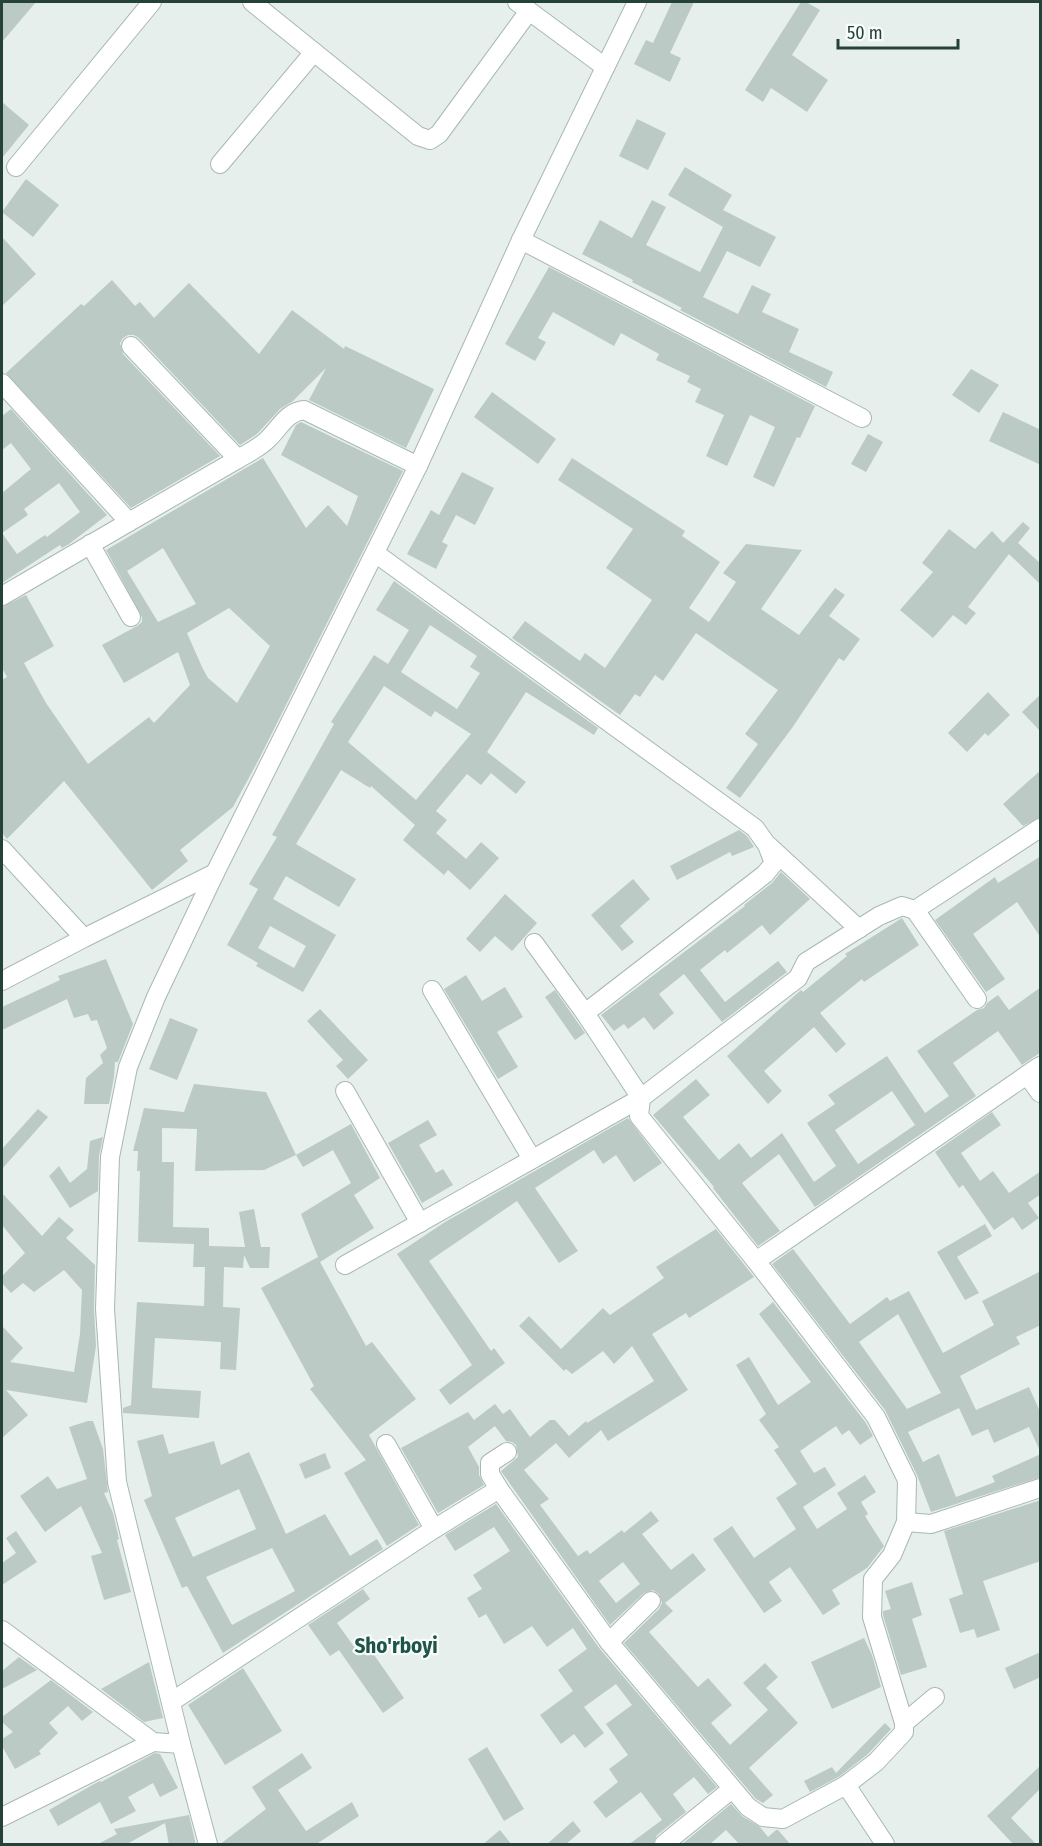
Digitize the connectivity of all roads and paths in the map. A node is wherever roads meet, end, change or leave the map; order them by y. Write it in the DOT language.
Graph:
graph roads {
  1 [pos="152,2"];
  2 [pos="252,2"];
  3 [pos="637,2"];
  4 [pos="523,6"];
  5 [pos="314,52"];
  6 [pos="605,67"];
  7 [pos="220,164"];
  8 [pos="16,167"];
  9 [pos="521,240"];
  10 [pos="131,346"];
  11 [pos="6,395"];
  12 [pos="862,418"];
  13 [pos="238,459"];
  14 [pos="418,466"];
  15 [pos="129,522"];
  16 [pos="90,544"];
  17 [pos="375,553"];
  18 [pos="2,596"];
  19 [pos="131,617"];
  20 [pos="1041,828"];
  21 [pos="767,845"];
  22 [pos="2,849"];
  23 [pos="215,873"];
  24 [pos="915,910"];
  25 [pos="859,929"];
  26 [pos="84,938"];
  27 [pos="534,943"];
  28 [pos="2,981"];
  29 [pos="432,990"];
  30 [pos="976,999"];
  31 [pos="585,1013"];
  32 [pos="1034,1071"];
  33 [pos="345,1091"];
  34 [pos="1041,1094"];
  35 [pos="641,1098"];
  36 [pos="532,1159"];
  37 [pos="420,1223"];
  38 [pos="756,1261"];
  39 [pos="345,1265"];
  40 [pos="386,1444"];
  41 [pos="507,1452"];
  42 [pos="1041,1488"];
  43 [pos="499,1490"];
  44 [pos="906,1522"];
  45 [pos="434,1529"];
  46 [pos="651,1601"];
  47 [pos="2,1630"];
  48 [pos="609,1642"];
  49 [pos="935,1697"];
  50 [pos="171,1702"];
  51 [pos="904,1723"];
  52 [pos="153,1742"];
  53 [pos="181,1744"];
  54 [pos="846,1785"];
  55 [pos="732,1789"];
  56 [pos="2,1817"];
  57 [pos="208,1845"];
  58 [pos="664,1845"];
  59 [pos="885,1845"];
  1 -- 8 [label="street"];
  2 -- 5 [label="street"];
  3 -- 6 [label="street"];
  4 -- 5 [label="street"];
  4 -- 6 [label="street"];
  5 -- 7 [label="street"];
  6 -- 9 [label="street"];
  9 -- 12 [label="street"];
  9 -- 14 [label="street"];
  10 -- 13 [label="street"];
  11 -- 15 [label="street"];
  13 -- 14 [label="street"];
  13 -- 15 [label="street"];
  14 -- 17 [label="street"];
  15 -- 16 [label="street"];
  16 -- 18 [label="street"];
  16 -- 19 [label="street"];
  17 -- 21 [label="street"];
  17 -- 23 [label="street"];
  20 -- 24 [label="street"];
  21 -- 25 [label="street"];
  21 -- 31 [label="street"];
  22 -- 26 [label="street"];
  23 -- 26 [label="street"];
  23 -- 50 [label="street"];
  24 -- 25 [label="street"];
  24 -- 30 [label="street"];
  25 -- 35 [label="street"];
  26 -- 28 [label="street"];
  27 -- 31 [label="street"];
  29 -- 36 [label="street"];
  31 -- 35 [label="street"];
  32 -- 34 [label="street"];
  32 -- 38 [label="street"];
  33 -- 37 [label="street"];
  35 -- 36 [label="street"];
  35 -- 38 [label="street"];
  36 -- 37 [label="street"];
  37 -- 39 [label="street"];
  38 -- 44 [label="street"];
  40 -- 45 [label="street"];
  41 -- 43 [label="street"];
  42 -- 44 [label="street"];
  43 -- 45 [label="street"];
  43 -- 48 [label="street"];
  44 -- 51 [label="street"];
  45 -- 50 [label="street"];
  46 -- 48 [label="street"];
  47 -- 52 [label="street"];
  48 -- 55 [label="street"];
  49 -- 51 [label="street"];
  50 -- 53 [label="street"];
  51 -- 54 [label="street"];
  52 -- 53 [label="street"];
  52 -- 56 [label="street"];
  53 -- 57 [label="street"];
  54 -- 55 [label="street"];
  54 -- 59 [label="street"];
  55 -- 58 [label="street"];
}
